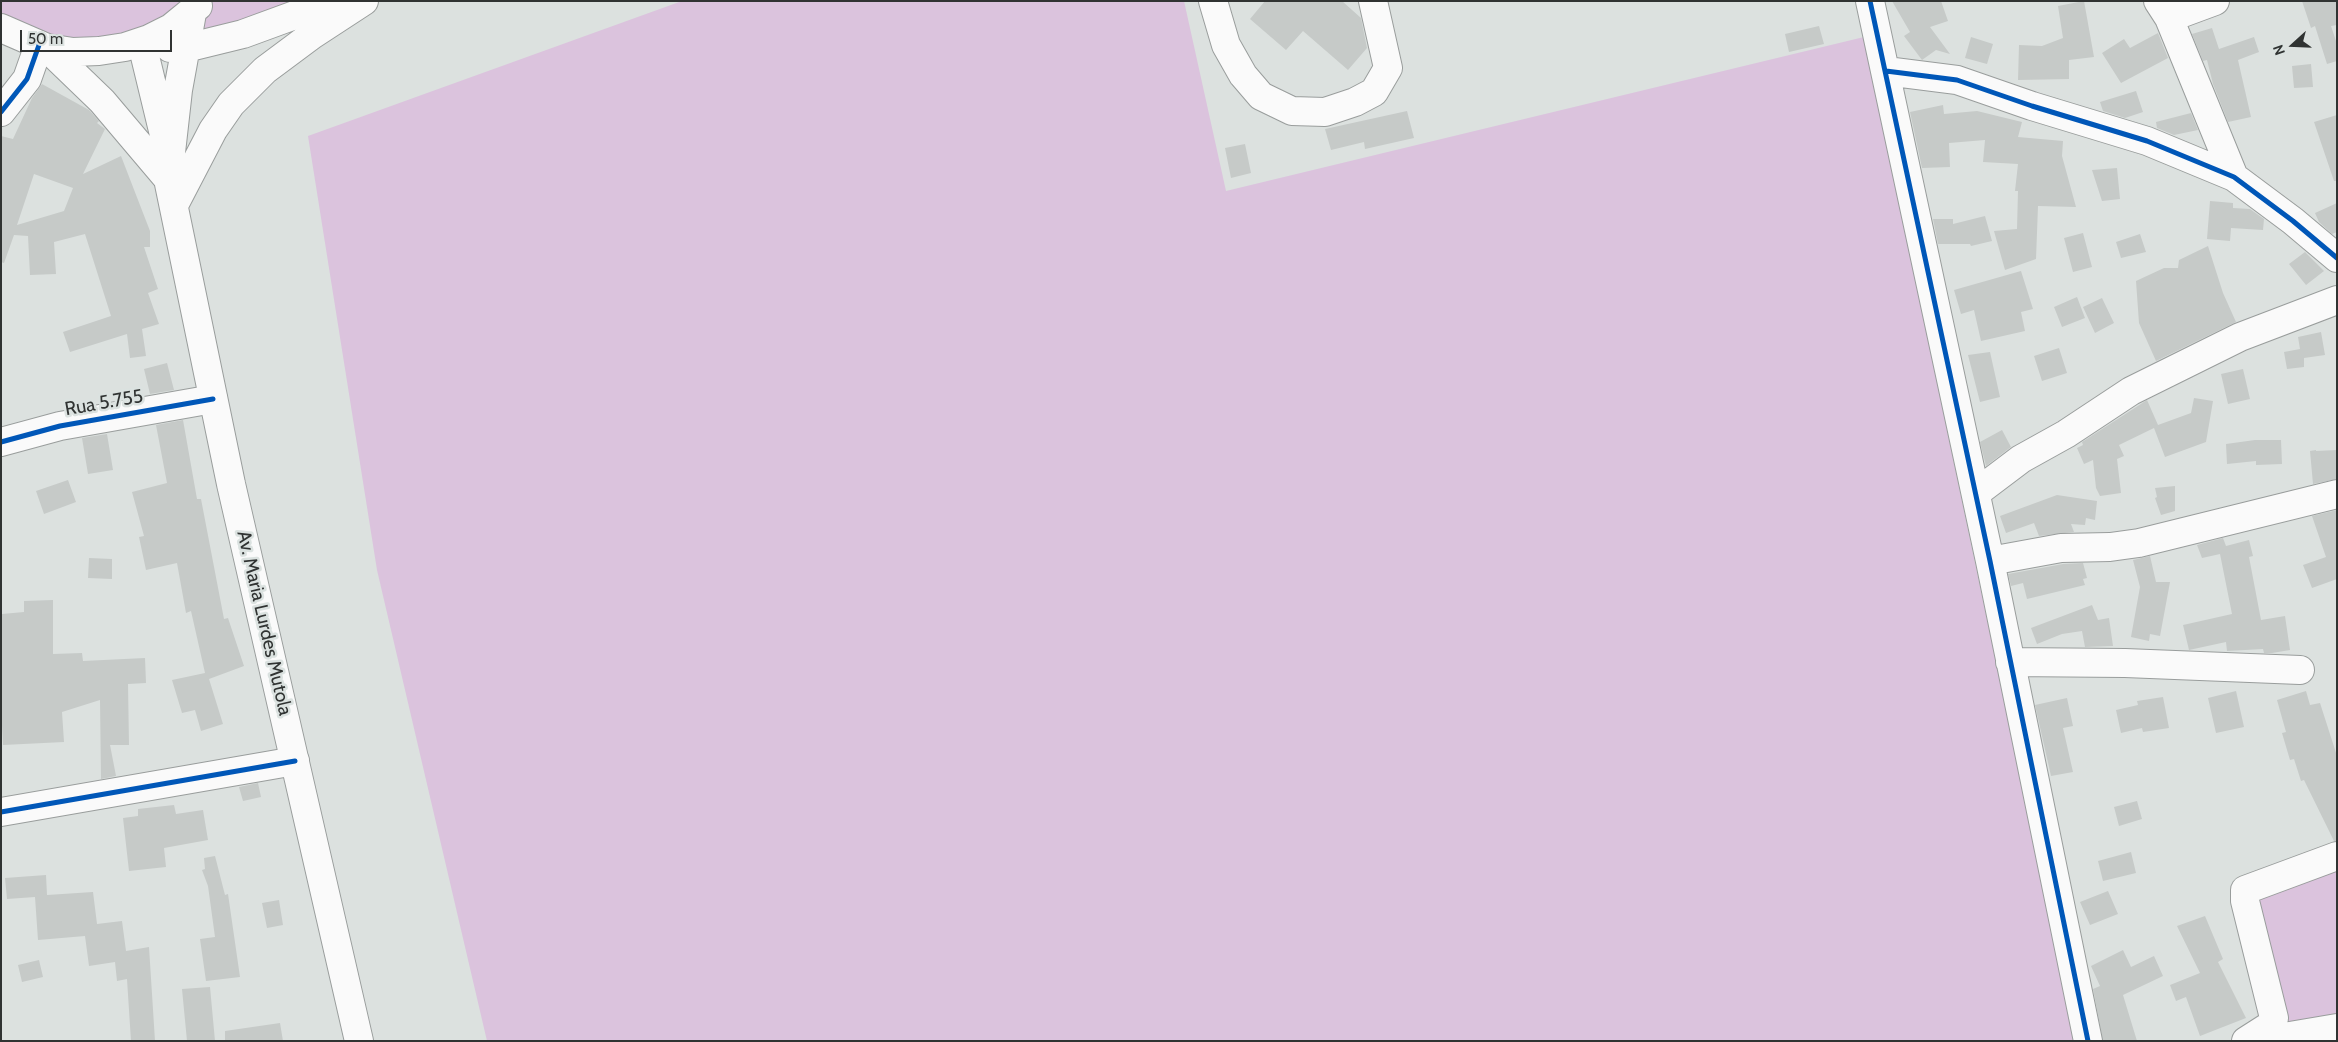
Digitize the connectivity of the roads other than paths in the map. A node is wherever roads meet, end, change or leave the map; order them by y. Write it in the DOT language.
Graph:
graph roads {
  1 [pos="333,1"];
  2 [pos="364,1"];
  3 [pos="1213,1"];
  4 [pos="1373,1"];
  5 [pos="1870,1"];
  6 [pos="2215,1"];
  7 [pos="197,7"];
  8 [pos="2163,10"];
  9 [pos="1,28"];
  10 [pos="43,46"];
  11 [pos="134,47"];
  12 [pos="186,48"];
  13 [pos="1886,71"];
  14 [pos="1,112"];
  15 [pos="2234,178"];
  16 [pos="168,179"];
  17 [pos="174,205"];
  18 [pos="2337,258"];
  19 [pos="2337,300"];
  20 [pos="213,399"];
  21 [pos="1,442"];
  22 [pos="1976,493"];
  23 [pos="2337,494"];
  24 [pos="1990,561"];
  25 [pos="2010,662"];
  26 [pos="2300,670"];
  27 [pos="295,761"];
  28 [pos="1,812"];
  29 [pos="2337,856"];
  30 [pos="2337,1028"];
  31 [pos="2276,1035"];
  32 [pos="359,1041"];
  33 [pos="369,1041"];
  34 [pos="2088,1041"];
  35 [pos="2246,1041"];
  1 -- 12 [label="street"];
  2 -- 17 [label="street"];
  3 -- 4 [label="street"];
  5 -- 13 [label="street"];
  6 -- 8 [label="street"];
  7 -- 11 [label="street"];
  7 -- 12 [label="street"];
  8 -- 15 [label="street"];
  9 -- 10 [label="street"];
  10 -- 11 [label="street"];
  10 -- 14 [label="street"];
  10 -- 16 [label="street"];
  11 -- 12 [label="street"];
  11 -- 33 [label="street"];
  12 -- 16 [label="street"];
  13 -- 15 [label="street"];
  13 -- 22 [label="street"];
  15 -- 18 [label="street"];
  16 -- 17 [label="street, Av. Maria Lurdes Mutola"];
  17 -- 20 [label="street, Av. Maria Lurdes Mutola"];
  19 -- 22 [label="street"];
  20 -- 21 [label="street, Rua 5.755"];
  20 -- 27 [label="street, Av. Maria Lurdes Mutola"];
  22 -- 24 [label="street"];
  23 -- 24 [label="street"];
  24 -- 25 [label="street"];
  25 -- 26 [label="street"];
  25 -- 34 [label="street"];
  27 -- 28 [label="street"];
  27 -- 32 [label="street, Av. Maria Lurdes Mutola"];
  29 -- 31 [label="street"];
  30 -- 31 [label="street"];
  31 -- 35 [label="street"];
}
